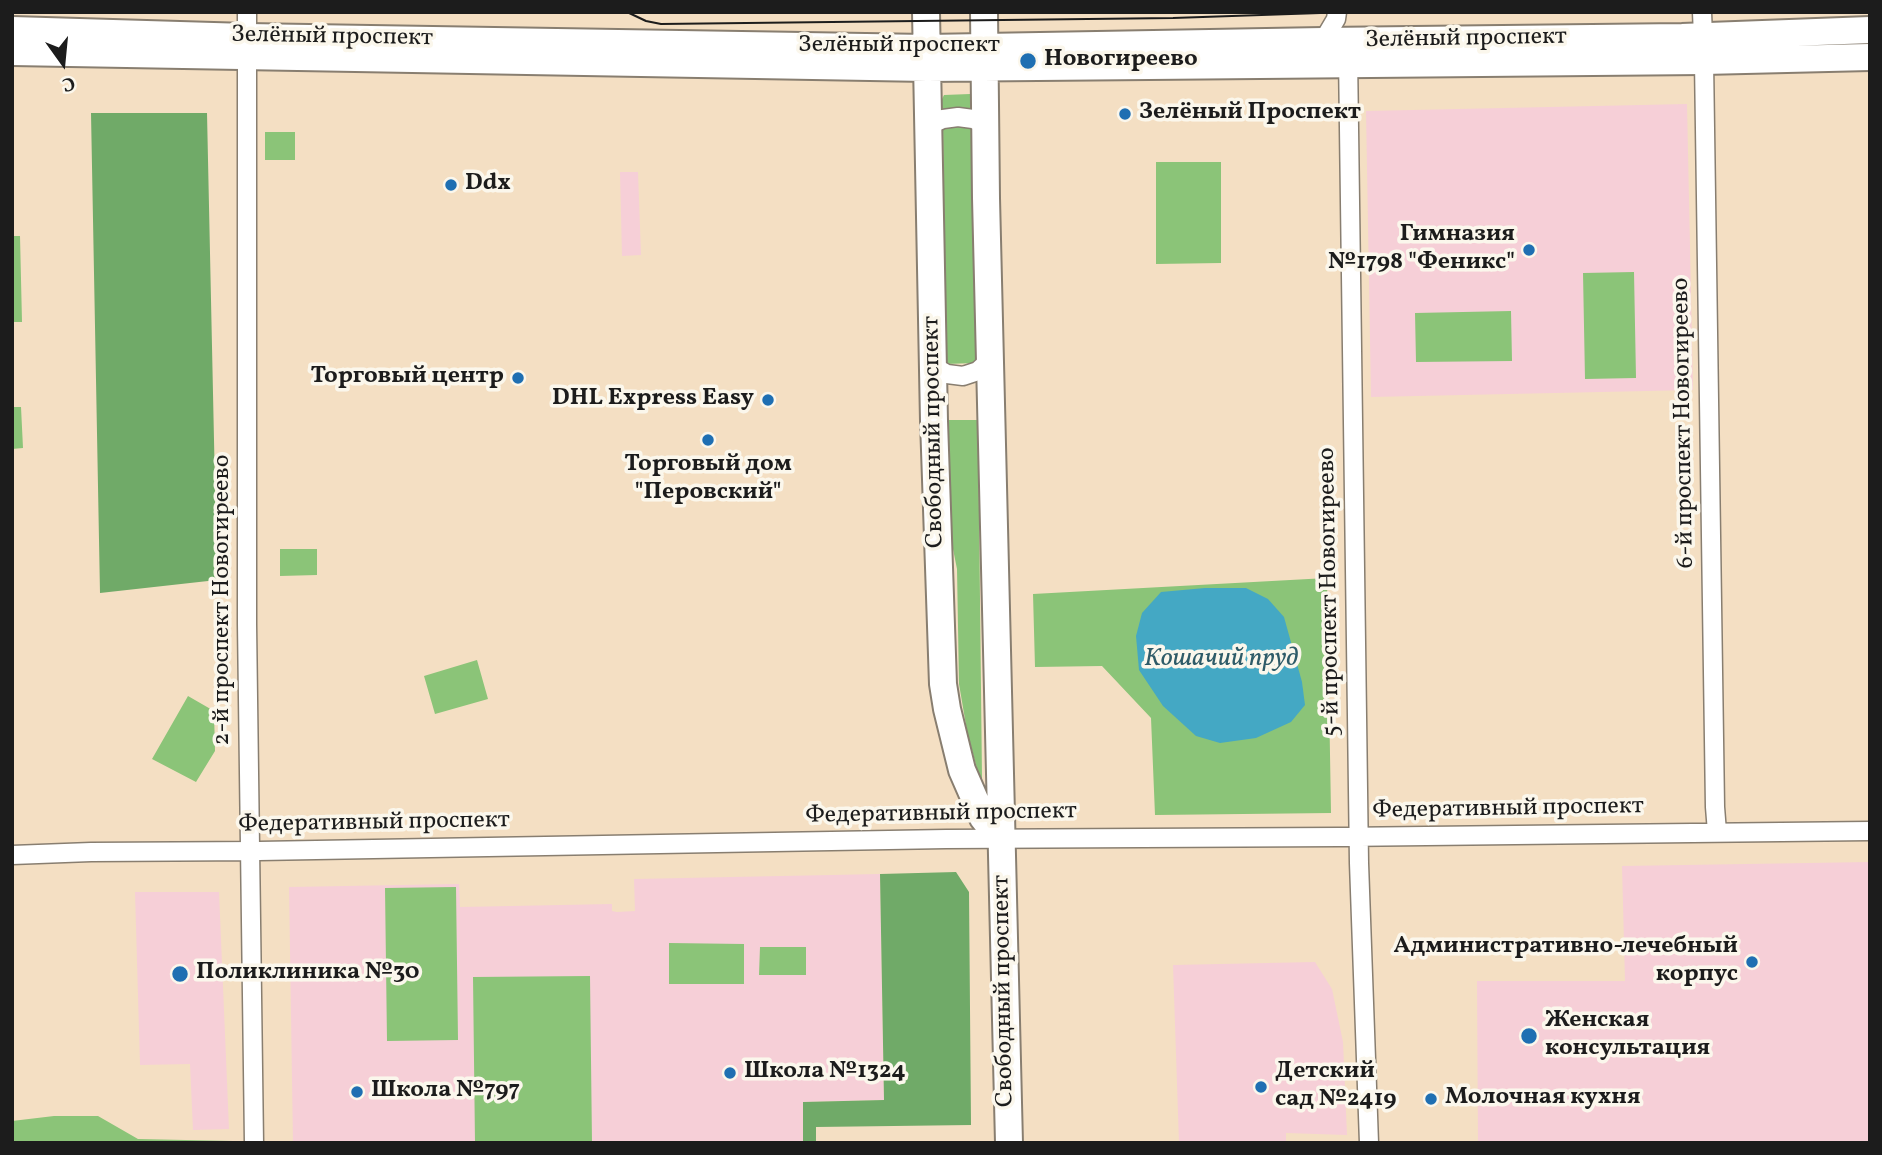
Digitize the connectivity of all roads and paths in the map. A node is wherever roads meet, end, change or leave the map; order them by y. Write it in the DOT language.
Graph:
graph roads {
  1 [pos="926,12"];
  2 [pos="984,12"];
  3 [pos="1337,12"];
  4 [pos="12,30"];
  5 [pos="1870,30"];
  6 [pos="247,35"];
  7 [pos="1703,37"];
  8 [pos="1340,49"];
  9 [pos="12,52"];
  10 [pos="1870,57"];
  11 [pos="927,58"];
  12 [pos="985,58"];
  13 [pos="986,124"];
  14 [pos="929,125"];
  15 [pos="990,360"];
  16 [pos="933,366"];
  17 [pos="1870,831"];
  18 [pos="1717,832"];
  19 [pos="1359,837"];
  20 [pos="1001,838"];
  21 [pos="249,850"];
  22 [pos="12,855"];
  23 [pos="254,1143"];
  24 [pos="1009,1143"];
  25 [pos="1369,1143"];
  1 -- 11 [label="main road, Свободный проспект"];
  2 -- 12 [label="main road, Свободный проспект"];
  3 -- 8 [label="street, 5-й проспект Новогиреево"];
  4 -- 6 [label="main road, Зелёный проспект"];
  5 -- 7 [label="main road, Зелёный проспект"];
  6 -- 9 [label="main road, Зелёный проспект"];
  6 -- 11 [label="main road, Зелёный проспект"];
  6 -- 21 [label="street, 2-й проспект Новогиреево"];
  7 -- 8 [label="main road, Зелёный проспект"];
  7 -- 10 [label="main road, Зелёный проспект"];
  7 -- 18 [label="street, 6-й проспект Новогиреево"];
  8 -- 12 [label="main road, Зелёный проспект"];
  8 -- 19 [label="street, 5-й проспект Новогиреево"];
  11 -- 12 [label="main road, Зелёный проспект"];
  11 -- 14 [label="main road, Свободный проспект"];
  12 -- 13 [label="main road, Свободный проспект"];
  13 -- 14 [label="street"];
  13 -- 15 [label="main road, Свободный проспект"];
  14 -- 16 [label="main road, Свободный проспект"];
  15 -- 16 [label="street"];
  15 -- 20 [label="main road, Свободный проспект"];
  16 -- 20 [label="main road, Свободный проспект"];
  17 -- 18 [label="street, Федеративный проспект"];
  18 -- 19 [label="street, Федеративный проспект"];
  19 -- 20 [label="street, Федеративный проспект"];
  19 -- 25 [label="street, 5-й проспект Новогиреево"];
  20 -- 21 [label="street, Федеративный проспект"];
  20 -- 24 [label="main road, Свободный проспект"];
  21 -- 22 [label="street, Федеративный проспект"];
  21 -- 23 [label="street, 2-й проспект Новогиреево"];
}
